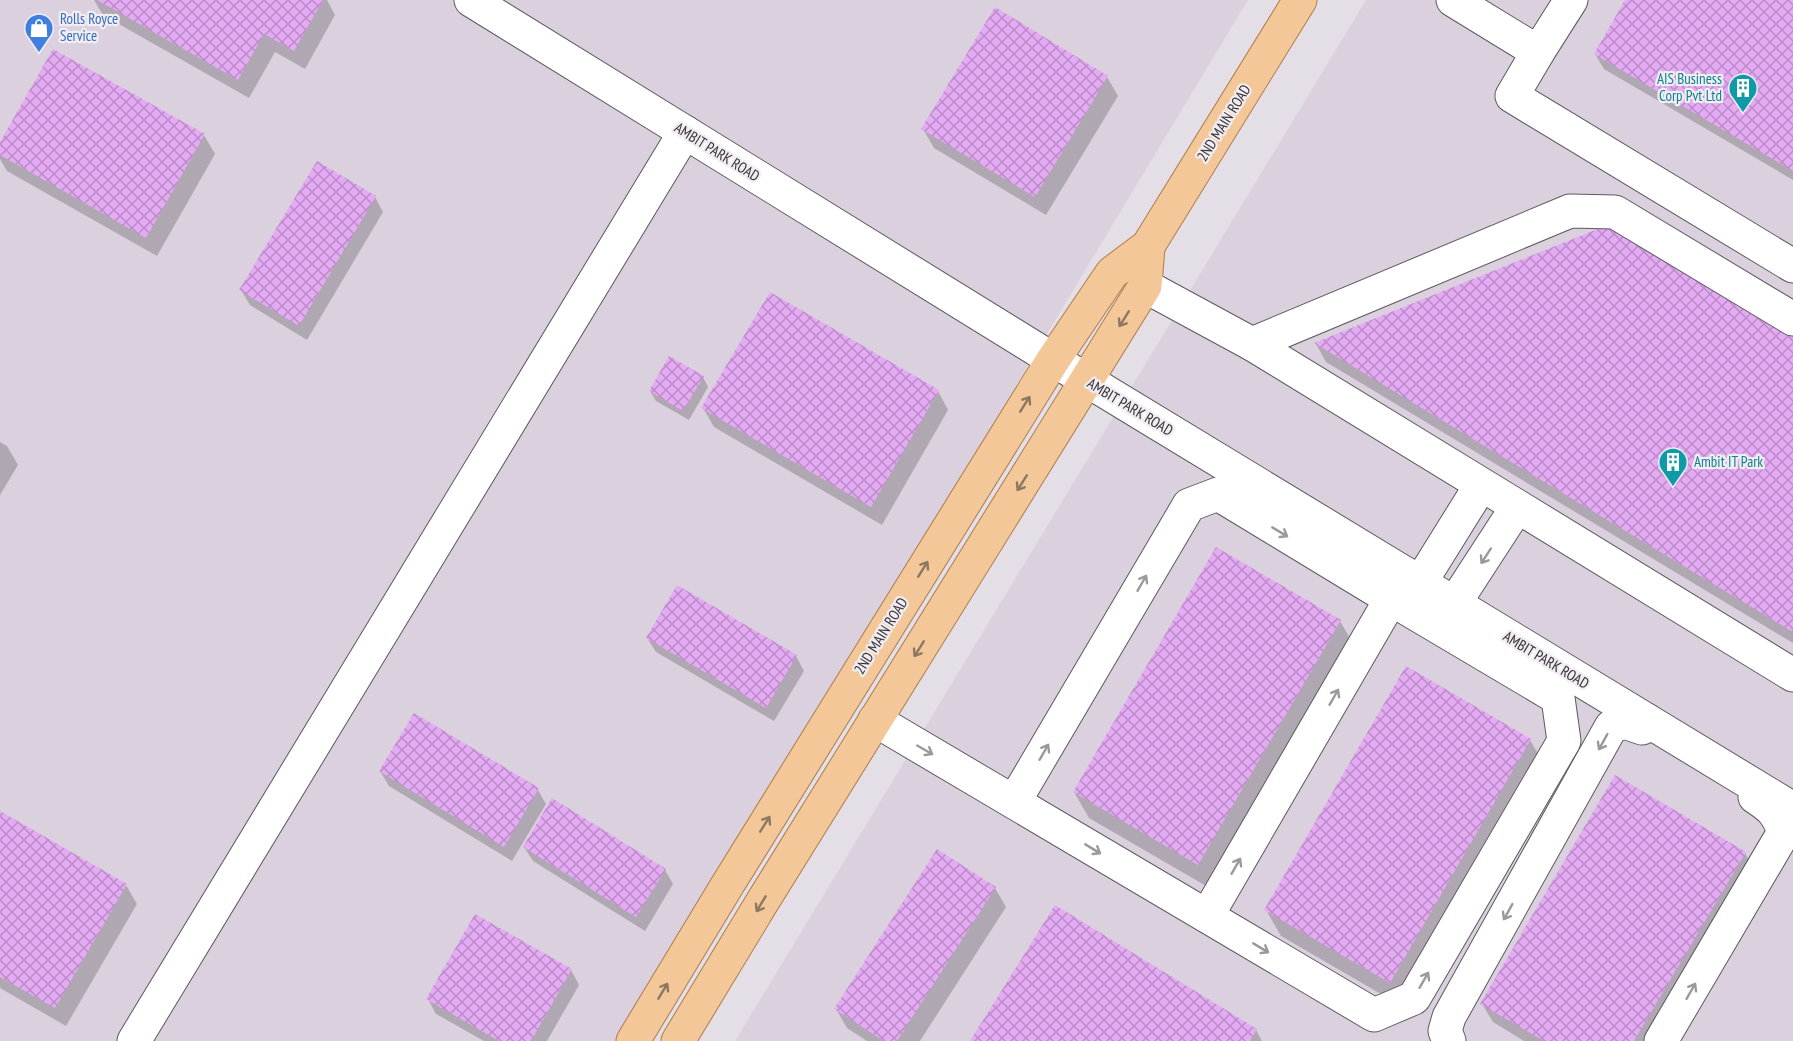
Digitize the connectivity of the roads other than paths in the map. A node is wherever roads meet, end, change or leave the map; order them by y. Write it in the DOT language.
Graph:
graph roads {
  1 [pos="1300,0"];
  2 [pos="1453,0"];
  3 [pos="1571,0"];
  4 [pos="488,4"];
  5 [pos="1538,52"];
  6 [pos="685,132"];
  7 [pos="1148,246"];
  8 [pos="1793,266"];
  9 [pos="1145,286"];
  10 [pos="1793,319"];
  11 [pos="1252,344"];
  12 [pos="1053,360"];
  13 [pos="1086,380"];
  14 [pos="1481,485"];
  15 [pos="1517,507"];
  16 [pos="1406,585"];
  17 [pos="1454,604"];
  18 [pos="1793,675"];
  19 [pos="875,720"];
  20 [pos="1644,724"];
  21 [pos="1738,781"];
  22 [pos="1014,802"];
  23 [pos="1793,809"];
  24 [pos="1207,916"];
  25 [pos="134,1041"];
  26 [pos="633,1041"];
  27 [pos="678,1041"];
  28 [pos="1449,1041"];
  29 [pos="1661,1041"];
  1 -- 7 [label="main road, 2ND MAIN ROAD"];
  2 -- 5 [label="street"];
  3 -- 5 [label="street"];
  4 -- 6 [label="street, AMBIT PARK ROAD"];
  5 -- 8 [label="street"];
  6 -- 12 [label="street, AMBIT PARK ROAD"];
  6 -- 25 [label="street"];
  7 -- 9 [label="main road, 2ND MAIN ROAD"];
  7 -- 12 [label="main road, 2ND MAIN ROAD"];
  9 -- 11 [label="street"];
  9 -- 13 [label="main road, 2ND MAIN ROAD, one-way"];
  10 -- 11 [label="street"];
  11 -- 14 [label="street"];
  12 -- 13 [label="street, AMBIT PARK ROAD"];
  26 -- 12 [label="main road, 2ND MAIN ROAD, one-way"];
  13 -- 16 [label="street, AMBIT PARK ROAD"];
  13 -- 19 [label="main road, 2ND MAIN ROAD, one-way"];
  14 -- 15 [label="street"];
  14 -- 16 [label="street"];
  15 -- 17 [label="street, one-way"];
  15 -- 18 [label="street"];
  16 -- 17 [label="street, AMBIT PARK ROAD"];
  22 -- 16 [label="street, one-way"];
  24 -- 16 [label="street, one-way"];
  24 -- 16 [label="street, one-way"];
  17 -- 20 [label="street, AMBIT PARK ROAD"];
  19 -- 22 [label="street, one-way"];
  19 -- 27 [label="main road, 2ND MAIN ROAD, one-way"];
  20 -- 21 [label="street, AMBIT PARK ROAD"];
  20 -- 28 [label="street, one-way"];
  21 -- 23 [label="street, AMBIT PARK ROAD"];
  29 -- 21 [label="street, one-way"];
  22 -- 24 [label="street, one-way"];
}
